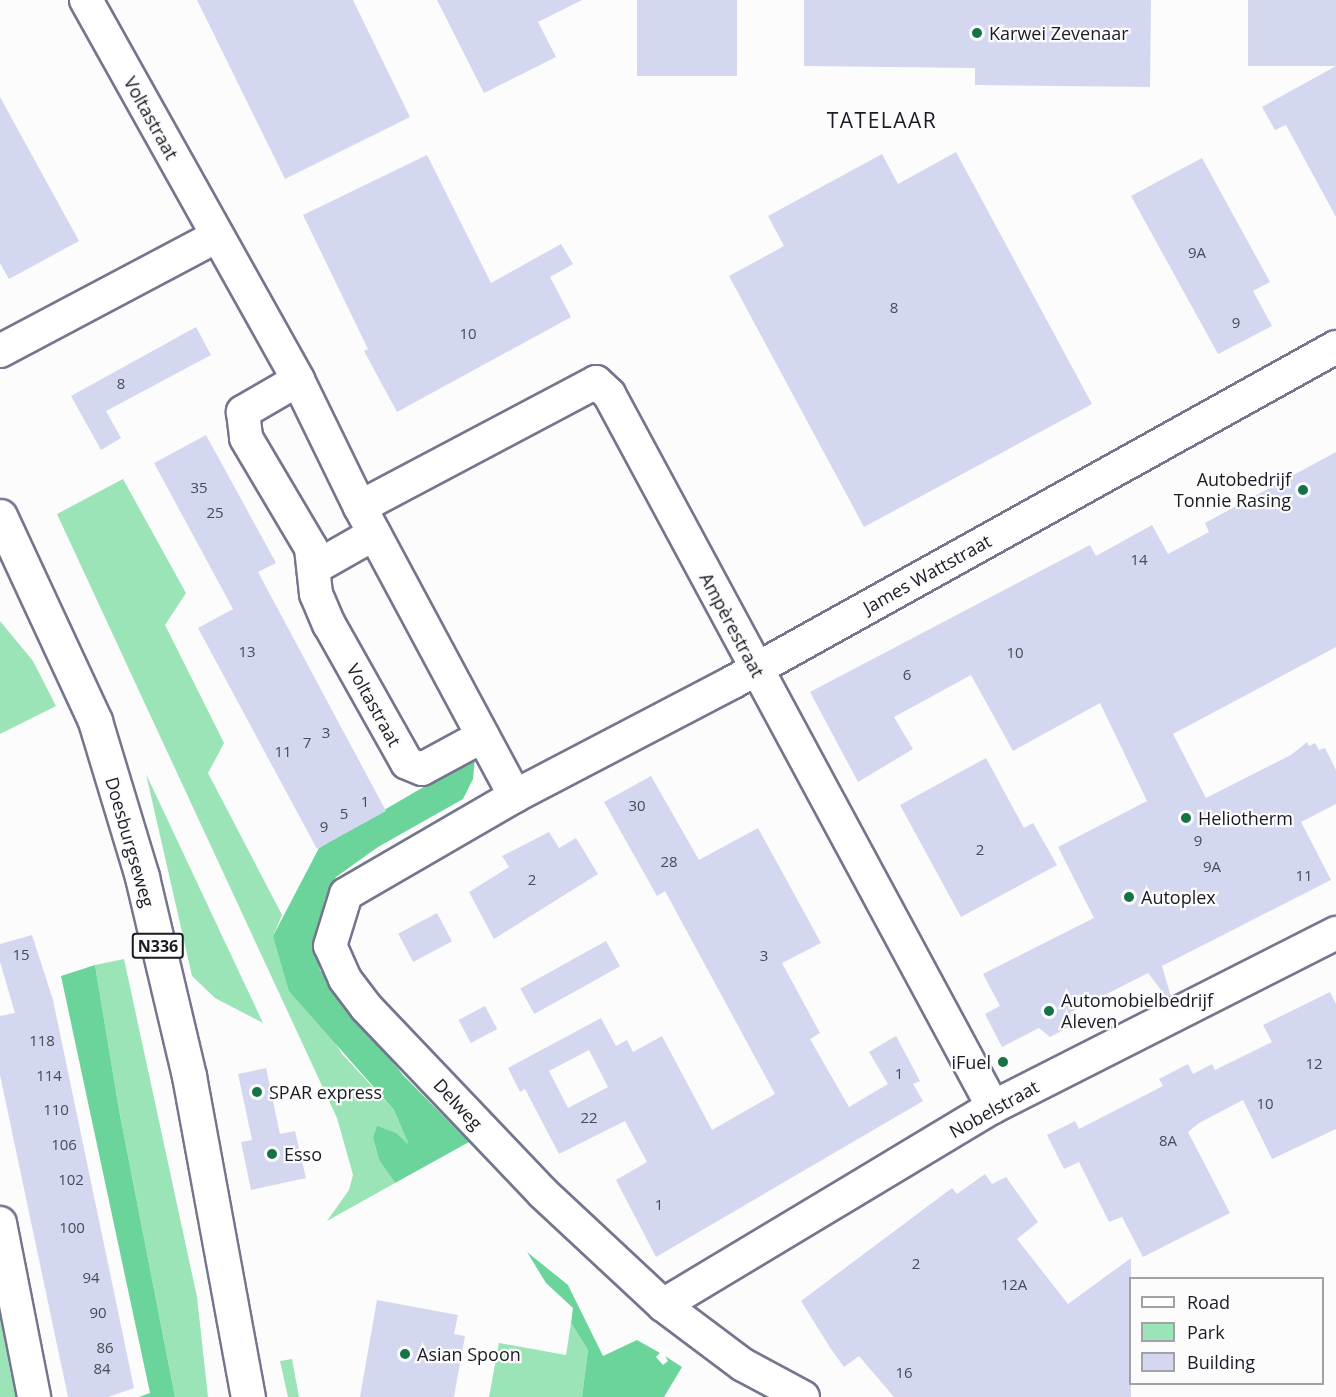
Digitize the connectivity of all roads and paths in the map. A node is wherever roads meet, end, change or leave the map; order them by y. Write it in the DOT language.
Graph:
graph roads {
  1 [pos="86,0"];
  2 [pos="217,236"];
  3 [pos="1336,347"];
  4 [pos="0,351"];
  5 [pos="298,380"];
  6 [pos="0,516"];
  7 [pos="367,521"];
  8 [pos="316,567"];
  9 [pos="756,669"];
  10 [pos="483,736"];
  11 [pos="515,796"];
  12 [pos="1336,933"];
  13 [pos="993,1107"];
  14 [pos="1,1235"];
  15 [pos="663,1305"];
  16 [pos="34,1397"];
  17 [pos="248,1397"];
  18 [pos="803,1397"];
  1 -- 2 [label="street, Voltastraat"];
  2 -- 4 [label="street"];
  2 -- 5 [label="street, Voltastraat"];
  3 -- 9 [label="street, James Wattstraat"];
  5 -- 7 [label="street, Voltastraat"];
  5 -- 8 [label="street, Voltastraat"];
  6 -- 17 [label="main road, Doesburgseweg / N336"];
  7 -- 8 [label="street"];
  7 -- 9 [label="street, Ampèrestraat"];
  7 -- 10 [label="street, Voltastraat"];
  8 -- 10 [label="street, Voltastraat"];
  9 -- 11 [label="street, James Wattstraat"];
  9 -- 13 [label="street, Ampèrestraat"];
  10 -- 11 [label="street, Voltastraat"];
  11 -- 15 [label="street, Delweg"];
  12 -- 13 [label="street, Nobelstraat"];
  13 -- 15 [label="street, Nobelstraat"];
  14 -- 16 [label="street"];
  15 -- 18 [label="street, Delweg"];
}
